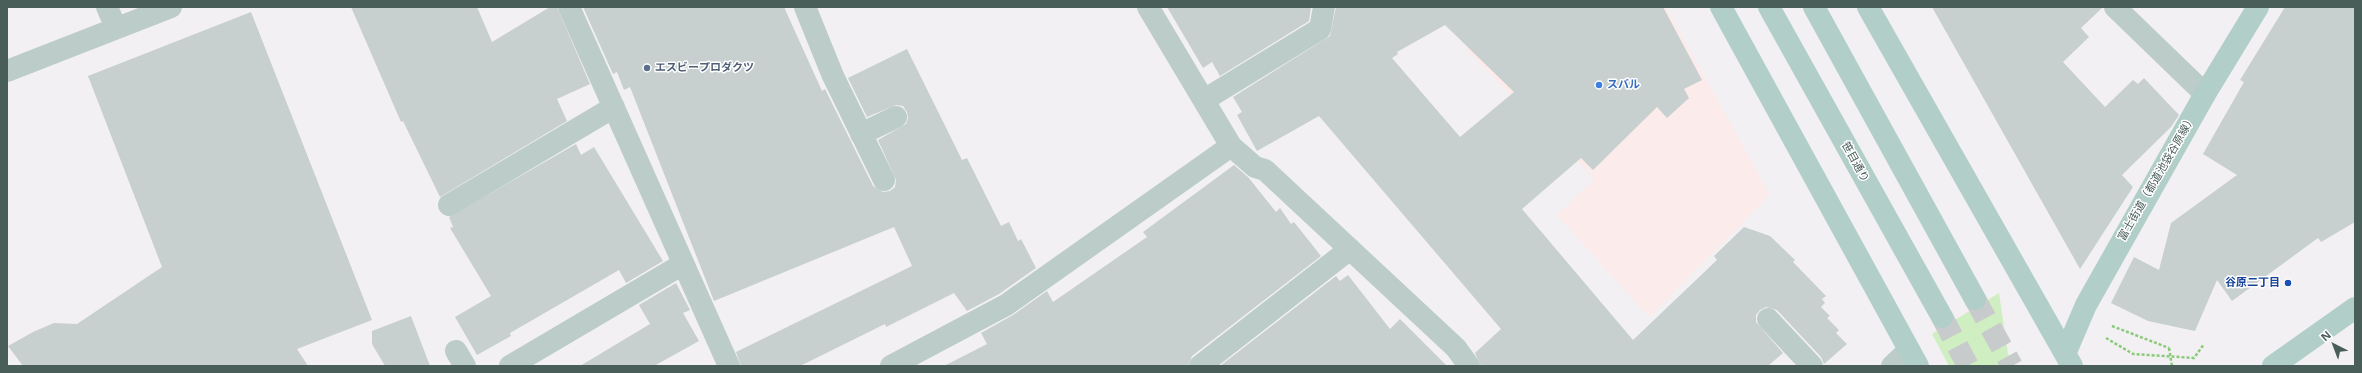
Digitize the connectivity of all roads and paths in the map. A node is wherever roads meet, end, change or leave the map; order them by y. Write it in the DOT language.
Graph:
graph roads {
  1 [pos="107,7"];
  2 [pos="171,7"];
  3 [pos="569,7"];
  4 [pos="805,7"];
  5 [pos="1148,7"];
  6 [pos="1324,7"];
  7 [pos="1722,7"];
  8 [pos="1769,7"];
  9 [pos="1814,7"];
  10 [pos="1868,7"];
  11 [pos="2115,7"];
  12 [pos="2258,7"];
  13 [pos="116,28"];
  14 [pos="7,71"];
  15 [pos="2205,94"];
  16 [pos="1204,100"];
  17 [pos="614,107"];
  18 [pos="896,117"];
  19 [pos="861,134"];
  20 [pos="1231,146"];
  21 [pos="884,180"];
  22 [pos="449,205"];
  23 [pos="1350,249"];
  24 [pos="683,264"];
  25 [pos="1975,299"];
  26 [pos="2355,308"];
  27 [pos="1942,317"];
  28 [pos="1768,319"];
  29 [pos="2111,326"];
  30 [pos="2105,338"];
  31 [pos="2204,344"];
  32 [pos="1914,358"];
  33 [pos="2069,360"];
  34 [pos="1460,363"];
  35 [pos="510,366"];
  36 [pos="729,366"];
  37 [pos="891,366"];
  38 [pos="1200,366"];
  39 [pos="1812,366"];
  40 [pos="1892,366"];
  41 [pos="2172,366"];
  42 [pos="2274,366"];
  1 -- 13 [label="street"];
  2 -- 13 [label="street"];
  3 -- 17 [label="street"];
  4 -- 19 [label="street"];
  5 -- 16 [label="street"];
  6 -- 16 [label="street"];
  7 -- 32 [label="main road"];
  8 -- 27 [label="main road, 笹目通り"];
  9 -- 25 [label="main road"];
  10 -- 33 [label="main road"];
  11 -- 15 [label="street"];
  12 -- 15 [label="main road, 富士街道（都道池袋谷原線）"];
  13 -- 14 [label="street"];
  15 -- 33 [label="main road, 富士街道（都道池袋谷原線）"];
  16 -- 20 [label="street"];
  17 -- 22 [label="street"];
  17 -- 24 [label="street"];
  18 -- 19 [label="street"];
  19 -- 21 [label="street"];
  20 -- 23 [label="street"];
  20 -- 37 [label="street"];
  23 -- 34 [label="street"];
  23 -- 38 [label="street"];
  24 -- 35 [label="street"];
  24 -- 36 [label="street"];
  26 -- 42 [label="main road"];
  28 -- 39 [label="street"];
  29 -- 41 [label="path, bridge"];
  30 -- 31 [label="path"];
  32 -- 40 [label="street"];
}
